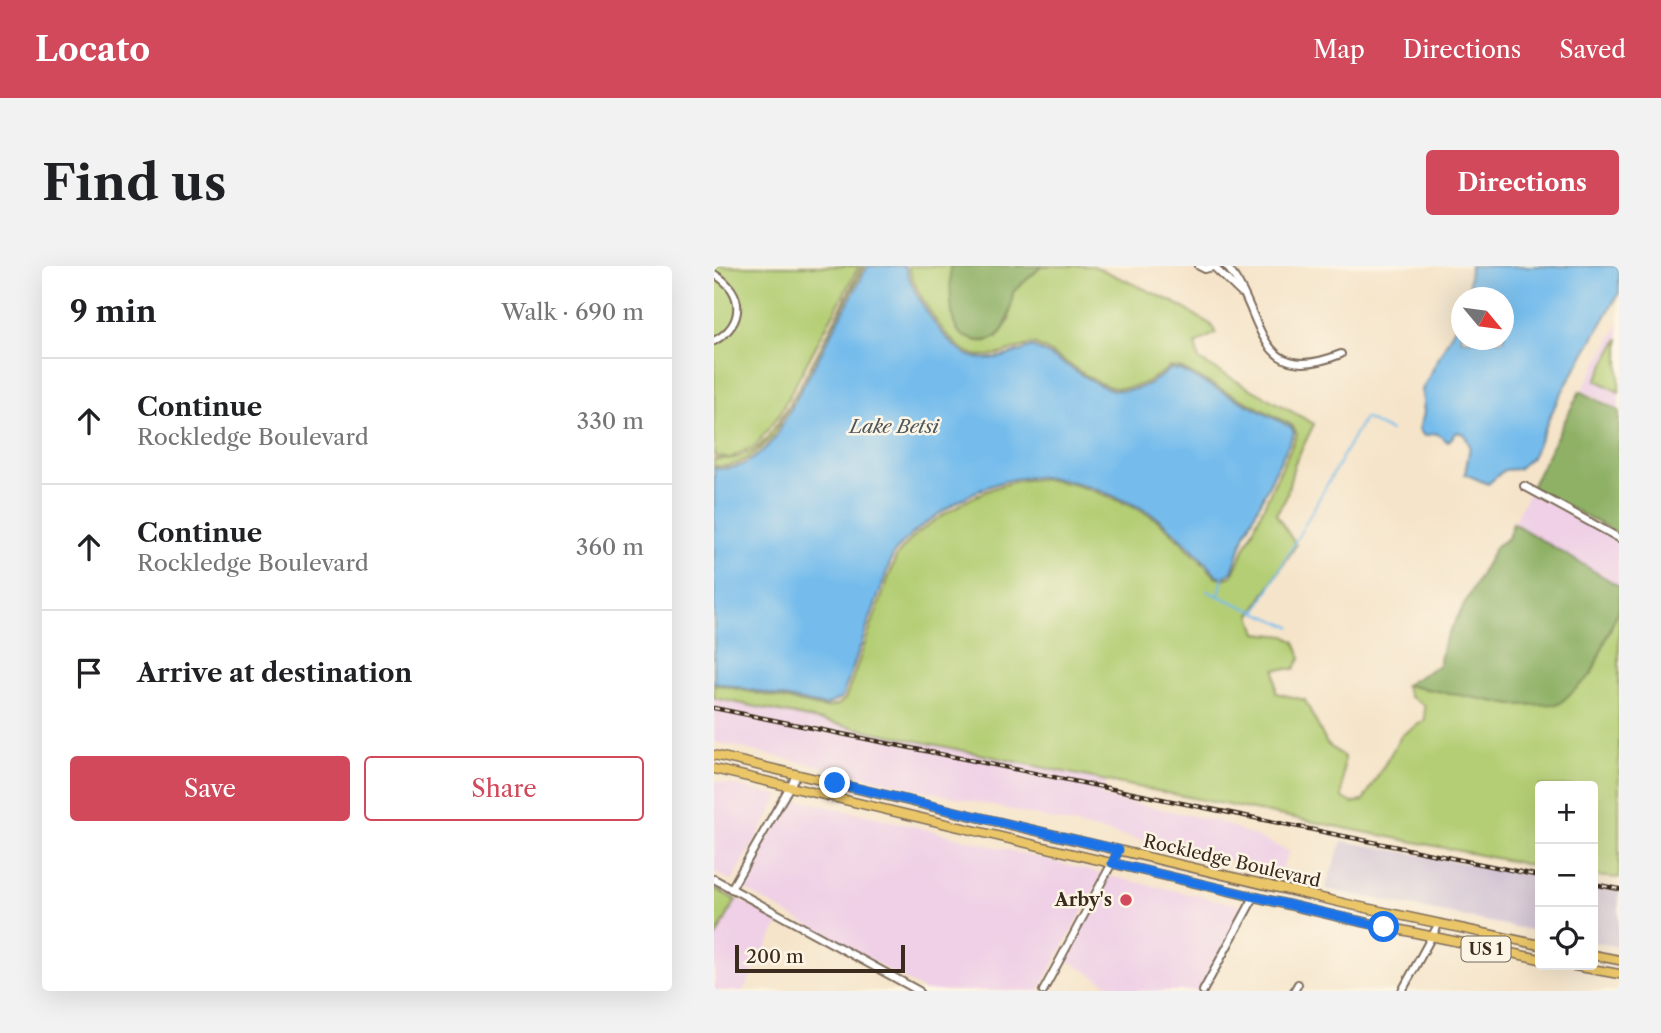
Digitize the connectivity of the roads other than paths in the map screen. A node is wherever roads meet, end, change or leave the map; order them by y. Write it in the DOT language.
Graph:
graph roads {
  1 [pos="1199,266"];
  2 [pos="1226,266"];
  3 [pos="1216,267"];
  4 [pos="714,274"];
  5 [pos="1241,293"];
  6 [pos="714,341"];
  7 [pos="1341,354"];
  8 [pos="1524,486"];
  9 [pos="1619,538"];
  10 [pos="714,755"];
  11 [pos="714,769"];
  12 [pos="797,774"];
  13 [pos="789,787"];
  14 [pos="932,806"];
  15 [pos="908,815"];
  16 [pos="974,816"];
  17 [pos="948,825"];
  18 [pos="1119,850"];
  19 [pos="1112,863"];
  20 [pos="714,879"];
  21 [pos="1279,888"];
  22 [pos="731,889"];
  23 [pos="1254,897"];
  24 [pos="1438,925"];
  25 [pos="1432,937"];
  26 [pos="1535,944"];
  27 [pos="1598,956"];
  28 [pos="1535,958"];
  29 [pos="1616,959"];
  30 [pos="1598,966"];
  31 [pos="1597,970"];
  32 [pos="1619,974"];
  33 [pos="919,991"];
  34 [pos="1043,991"];
  35 [pos="1203,991"];
  36 [pos="1402,991"];
  1 -- 3 [label="street"];
  2 -- 5 [label="street"];
  3 -- 5 [label="street"];
  4 -- 6 [label="street"];
  5 -- 7 [label="street"];
  8 -- 9 [label="street"];
  10 -- 12 [label="main road, Rockledge Boulevard / US 1"];
  11 -- 13 [label="main road, Rockledge Boulevard / US 1"];
  12 -- 13 [label="street"];
  12 -- 14 [label="main road, Rockledge Boulevard / US 1"];
  13 -- 15 [label="main road, Rockledge Boulevard / US 1"];
  13 -- 22 [label="street"];
  14 -- 15 [label="main road"];
  14 -- 16 [label="main road, Rockledge Boulevard / US 1"];
  15 -- 17 [label="main road, Rockledge Boulevard / US 1"];
  16 -- 17 [label="main road"];
  16 -- 18 [label="main road, Rockledge Boulevard / US 1"];
  17 -- 19 [label="main road, Rockledge Boulevard / US 1"];
  18 -- 19 [label="street"];
  18 -- 21 [label="main road, Rockledge Boulevard / US 1"];
  19 -- 23 [label="main road, Rockledge Boulevard / US 1"];
  19 -- 34 [label="street"];
  20 -- 22 [label="street"];
  21 -- 23 [label="main road"];
  21 -- 24 [label="main road, Rockledge Boulevard / US 1"];
  22 -- 33 [label="street"];
  23 -- 25 [label="main road, Rockledge Boulevard / US 1"];
  23 -- 35 [label="street"];
  24 -- 25 [label="street"];
  24 -- 26 [label="main road, Rockledge Boulevard / US 1"];
  25 -- 28 [label="main road, Rockledge Boulevard / US 1"];
  25 -- 36 [label="street"];
  27 -- 29 [label="main road"];
  29 -- 30 [label="main road"];
  31 -- 32 [label="main road"];
}
